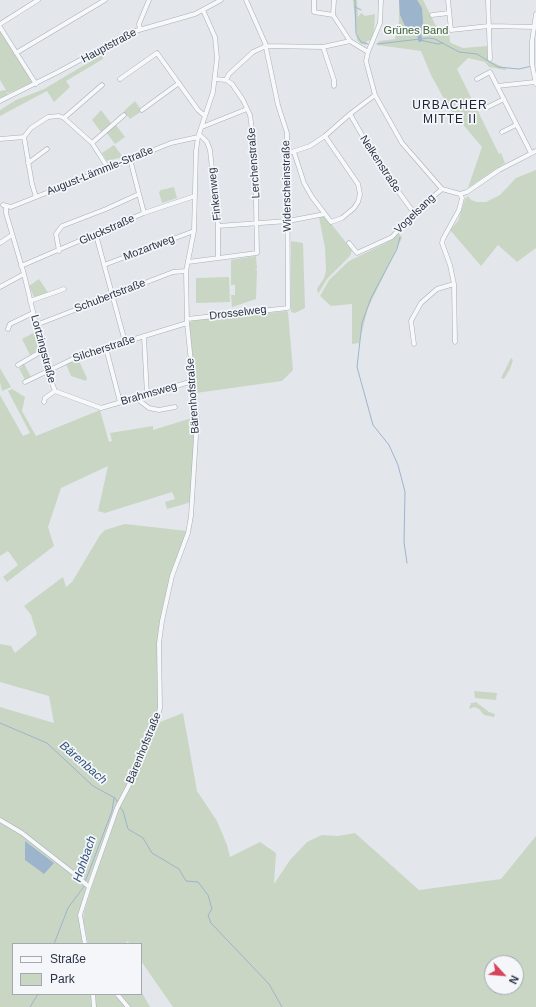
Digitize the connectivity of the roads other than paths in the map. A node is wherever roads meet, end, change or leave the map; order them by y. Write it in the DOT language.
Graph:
graph roads {
  1 [pos="38,0"];
  2 [pos="105,0"];
  3 [pos="149,0"];
  4 [pos="221,0"];
  5 [pos="246,0"];
  6 [pos="314,0"];
  7 [pos="334,0"];
  8 [pos="381,0"];
  9 [pos="448,0"];
  10 [pos="488,0"];
  11 [pos="203,10"];
  12 [pos="449,13"];
  13 [pos="536,14"];
  14 [pos="333,15"];
  15 [pos="432,15"];
  16 [pos="0,26"];
  17 [pos="489,26"];
  18 [pos="535,27"];
  19 [pos="140,29"];
  20 [pos="350,41"];
  21 [pos="266,46"];
  22 [pos="323,47"];
  23 [pos="368,52"];
  24 [pos="16,53"];
  25 [pos="490,59"];
  26 [pos="120,79"];
  27 [pos="216,79"];
  28 [pos="477,79"];
  29 [pos="226,80"];
  30 [pos="179,83"];
  31 [pos="536,83"];
  32 [pos="36,84"];
  33 [pos="102,85"];
  34 [pos="334,86"];
  35 [pos="497,86"];
  36 [pos="375,95"];
  37 [pos="504,99"];
  38 [pos="0,101"];
  39 [pos="488,107"];
  40 [pos="247,109"];
  41 [pos="142,110"];
  42 [pos="350,114"];
  43 [pos="124,115"];
  44 [pos="205,116"];
  45 [pos="64,118"];
  46 [pos="516,125"];
  47 [pos="202,127"];
  48 [pos="502,132"];
  49 [pos="198,136"];
  50 [pos="325,136"];
  51 [pos="24,137"];
  52 [pos="0,139"];
  53 [pos="92,143"];
  54 [pos="47,149"];
  55 [pos="536,151"];
  56 [pos="288,152"];
  57 [pos="294,152"];
  58 [pos="531,153"];
  59 [pos="130,159"];
  60 [pos="28,163"];
  61 [pos="108,168"];
  62 [pos="442,188"];
  63 [pos="139,194"];
  64 [pos="460,194"];
  65 [pos="195,196"];
  66 [pos="36,197"];
  67 [pos="0,200"];
  68 [pos="3,207"];
  69 [pos="144,213"];
  70 [pos="414,213"];
  71 [pos="325,214"];
  72 [pos="288,221"];
  73 [pos="258,222"];
  74 [pos="218,226"];
  75 [pos="194,231"];
  76 [pos="12,235"];
  77 [pos="96,235"];
  78 [pos="0,243"];
  79 [pos="349,243"];
  80 [pos="59,251"];
  81 [pos="218,258"];
  82 [pos="188,262"];
  83 [pos="104,265"];
  84 [pos="21,266"];
  85 [pos="186,271"];
  86 [pos="24,274"];
  87 [pos="454,284"];
  88 [pos="0,287"];
  89 [pos="64,289"];
  90 [pos="112,295"];
  91 [pos="30,301"];
  92 [pos="288,308"];
  93 [pos="33,313"];
  94 [pos="187,321"];
  95 [pos="36,325"];
  96 [pos="8,329"];
  97 [pos="144,337"];
  98 [pos="125,342"];
  99 [pos="454,342"];
  100 [pos="414,344"];
  101 [pos="106,348"];
  102 [pos="42,351"];
  103 [pos="18,365"];
  104 [pos="47,370"];
  105 [pos="193,381"];
  106 [pos="24,382"];
  107 [pos="55,391"];
  108 [pos="147,395"];
  109 [pos="136,398"];
  110 [pos="44,402"];
  111 [pos="120,402"];
  112 [pos="106,407"];
  113 [pos="175,407"];
  114 [pos="0,820"];
  115 [pos="86,885"];
  116 [pos="85,943"];
  117 [pos="93,995"];
  118 [pos="118,995"];
  119 [pos="94,1007"];
  120 [pos="128,1007"];
  1 -- 16 [label="street"];
  2 -- 24 [label="street"];
  3 -- 19 [label="street"];
  4 -- 11 [label="street, Hauptstraße"];
  5 -- 21 [label="street, Widerscheinstraße"];
  6 -- 14 [label="street"];
  7 -- 14 [label="street"];
  8 -- 23 [label="street"];
  9 -- 12 [label="street"];
  10 -- 17 [label="street"];
  11 -- 19 [label="street, Hauptstraße"];
  11 -- 27 [label="street, Bärenhofstraße"];
  12 -- 15 [label="street"];
  12 -- 17 [label="street"];
  13 -- 18 [label="street"];
  14 -- 20 [label="street"];
  16 -- 24 [label="street"];
  17 -- 18 [label="street"];
  17 -- 25 [label="street"];
  18 -- 31 [label="street"];
  19 -- 32 [label="street, Hauptstraße"];
  20 -- 22 [label="street"];
  20 -- 23 [label="street"];
  21 -- 22 [label="street"];
  21 -- 29 [label="street"];
  21 -- 56 [label="street, Widerscheinstraße"];
  22 -- 34 [label="street"];
  23 -- 36 [label="street"];
  24 -- 32 [label="street"];
  26 -- 30 [label="street"];
  27 -- 29 [label="street"];
  27 -- 44 [label="street, Bärenhofstraße"];
  28 -- 35 [label="street"];
  29 -- 40 [label="street, Lerchenstraße"];
  30 -- 41 [label="street"];
  30 -- 44 [label="street"];
  31 -- 35 [label="street"];
  32 -- 38 [label="street, Hauptstraße"];
  33 -- 45 [label="street"];
  35 -- 37 [label="street"];
  36 -- 42 [label="street"];
  36 -- 62 [label="street"];
  37 -- 39 [label="street"];
  37 -- 46 [label="street"];
  40 -- 47 [label="street"];
  40 -- 73 [label="street, Lerchenstraße"];
  42 -- 50 [label="street"];
  42 -- 70 [label="street, Nelkenstraße"];
  43 -- 53 [label="street"];
  44 -- 47 [label="street, Bärenhofstraße"];
  45 -- 51 [label="street"];
  45 -- 53 [label="street"];
  46 -- 48 [label="street"];
  46 -- 58 [label="street"];
  47 -- 49 [label="street, Bärenhofstraße"];
  49 -- 59 [label="street, August-Lämmle-Straße"];
  49 -- 65 [label="street, Bärenhofstraße"];
  49 -- 74 [label="street, Finkenweg"];
  50 -- 57 [label="street"];
  50 -- 71 [label="street"];
  51 -- 52 [label="street"];
  51 -- 60 [label="street"];
  53 -- 61 [label="street"];
  54 -- 60 [label="street"];
  55 -- 58 [label="street"];
  56 -- 57 [label="street"];
  56 -- 72 [label="street, Widerscheinstraße"];
  57 -- 71 [label="street"];
  58 -- 64 [label="street"];
  59 -- 61 [label="street, August-Lämmle-Straße"];
  59 -- 63 [label="street"];
  60 -- 66 [label="street"];
  61 -- 66 [label="street, August-Lämmle-Straße"];
  62 -- 64 [label="street"];
  62 -- 70 [label="street, Vogelsang"];
  63 -- 69 [label="street"];
  63 -- 80 [label="street"];
  64 -- 87 [label="street"];
  65 -- 69 [label="street, Gluckstraße"];
  65 -- 75 [label="street, Bärenhofstraße"];
  66 -- 68 [label="street, August-Lämmle-Straße"];
  67 -- 68 [label="street, Lortzingstraße"];
  68 -- 76 [label="street, Lortzingstraße"];
  69 -- 77 [label="street, Gluckstraße"];
  70 -- 79 [label="street, Vogelsang"];
  71 -- 72 [label="street"];
  72 -- 73 [label="street"];
  72 -- 92 [label="street, Widerscheinstraße"];
  73 -- 74 [label="street"];
  73 -- 81 [label="street, Lerchenstraße"];
  74 -- 81 [label="street, Finkenweg"];
  75 -- 82 [label="street, Bärenhofstraße"];
  75 -- 83 [label="street, Mozartweg"];
  76 -- 78 [label="street"];
  76 -- 84 [label="street, Lortzingstraße"];
  77 -- 80 [label="street, Gluckstraße"];
  77 -- 83 [label="street"];
  80 -- 84 [label="street, Gluckstraße"];
  81 -- 82 [label="street"];
  82 -- 85 [label="street, Bärenhofstraße"];
  83 -- 90 [label="street"];
  84 -- 86 [label="street, Lortzingstraße"];
  85 -- 90 [label="street, Schubertstraße"];
  85 -- 94 [label="street, Bärenhofstraße"];
  86 -- 88 [label="street"];
  86 -- 91 [label="street, Lortzingstraße"];
  87 -- 99 [label="street"];
  87 -- 100 [label="street"];
  89 -- 91 [label="street, Lortzingstraße"];
  90 -- 95 [label="street, Schubertstraße"];
  90 -- 98 [label="street"];
  91 -- 93 [label="street, Lortzingstraße"];
  92 -- 94 [label="street, Drosselweg"];
  93 -- 95 [label="street, Lortzingstraße"];
  93 -- 96 [label="street"];
  94 -- 97 [label="street, Silcherstraße"];
  94 -- 105 [label="street, Bärenhofstraße"];
  95 -- 102 [label="street, Lortzingstraße"];
  97 -- 98 [label="street, Silcherstraße"];
  97 -- 108 [label="street"];
  98 -- 101 [label="street, Silcherstraße"];
  101 -- 104 [label="street, Silcherstraße"];
  101 -- 111 [label="street"];
  102 -- 103 [label="street"];
  102 -- 104 [label="street, Lortzingstraße"];
  104 -- 106 [label="street, Silcherstraße"];
  104 -- 107 [label="street, Lortzingstraße"];
  105 -- 108 [label="street, Brahmsweg"];
  105 -- 115 [label="street, Bärenhofstraße"];
  107 -- 110 [label="street"];
  107 -- 112 [label="street, Lortzingstraße"];
  108 -- 109 [label="street, Brahmsweg"];
  109 -- 111 [label="street, Brahmsweg"];
  109 -- 113 [label="street"];
  111 -- 112 [label="street, Brahmsweg"];
  114 -- 115 [label="street"];
  115 -- 116 [label="street, Bärenhofstraße"];
  117 -- 119 [label="street"];
  118 -- 120 [label="street"];
}
